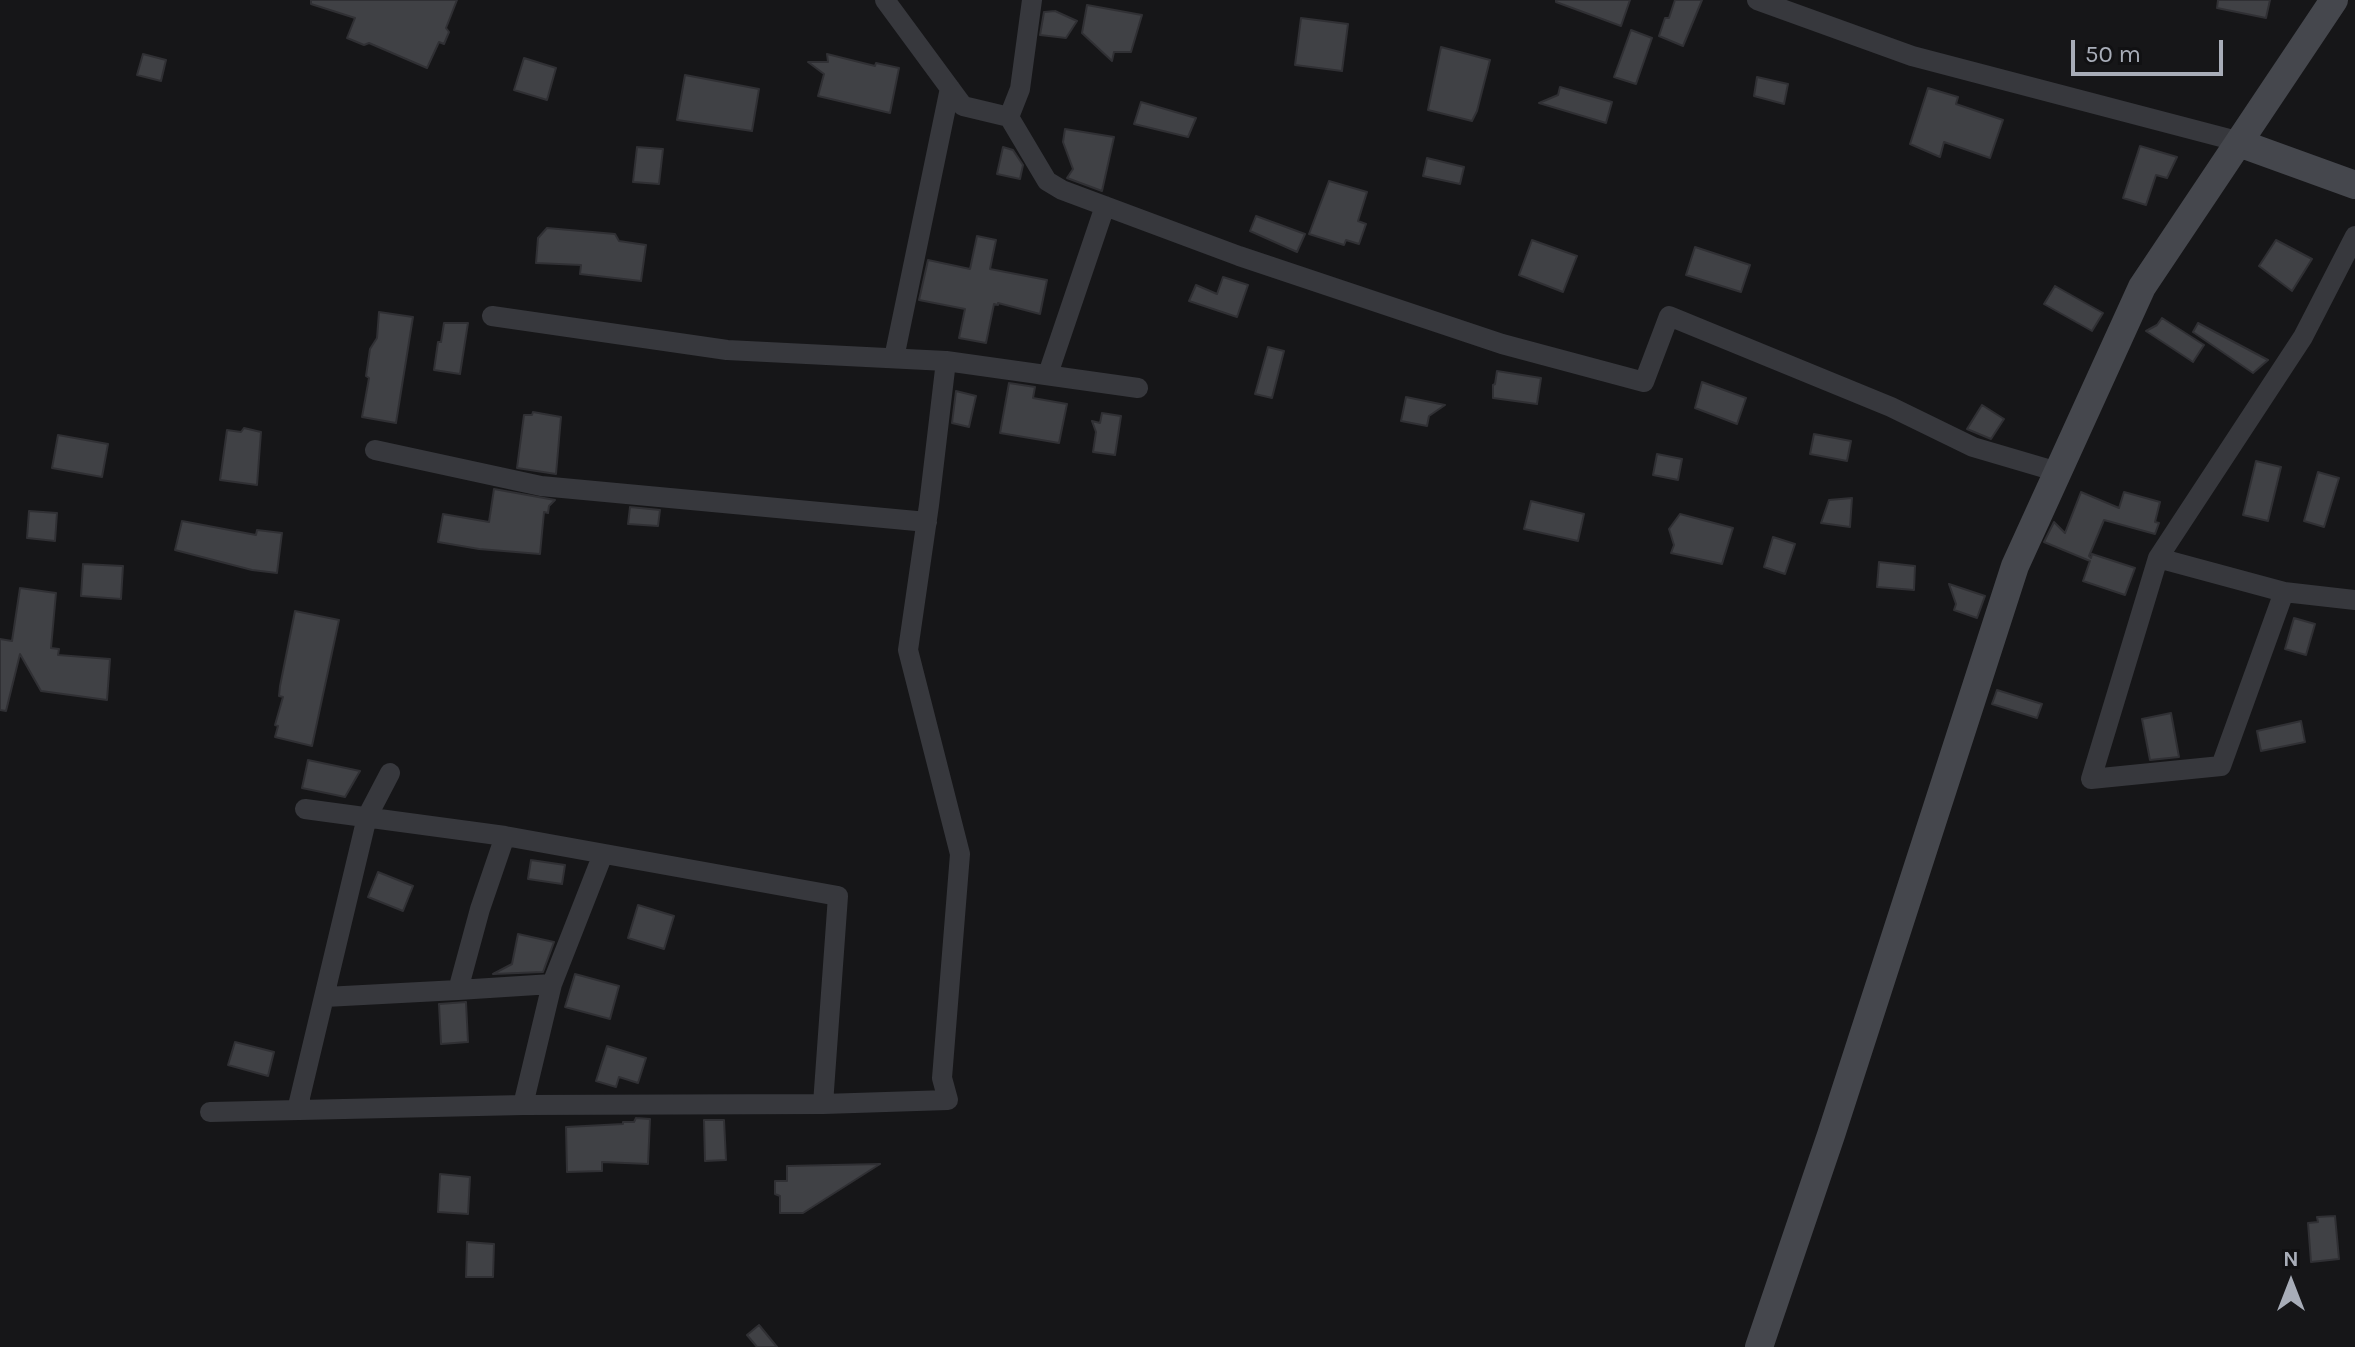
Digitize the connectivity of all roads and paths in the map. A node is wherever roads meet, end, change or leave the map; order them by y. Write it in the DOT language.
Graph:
graph roads {
  1 [pos="885,0"];
  2 [pos="1032,0"];
  3 [pos="1757,0"];
  4 [pos="2334,0"];
  5 [pos="950,88"];
  6 [pos="1009,117"];
  7 [pos="2234,141"];
  8 [pos="2355,185"];
  9 [pos="1105,206"];
  10 [pos="2355,236"];
  11 [pos="492,316"];
  12 [pos="894,358"];
  13 [pos="946,361"];
  14 [pos="1048,374"];
  15 [pos="1138,388"];
  16 [pos="375,450"];
  17 [pos="2058,472"];
  18 [pos="927,522"];
  19 [pos="2158,558"];
  20 [pos="2284,592"];
  21 [pos="2355,600"];
  22 [pos="390,773"];
  23 [pos="305,809"];
  24 [pos="367,817"];
  25 [pos="505,836"];
  26 [pos="603,854"];
  27 [pos="552,984"];
  28 [pos="458,990"];
  29 [pos="325,997"];
  30 [pos="823,1104"];
  31 [pos="523,1105"];
  32 [pos="297,1110"];
  33 [pos="210,1112"];
  34 [pos="1759,1347"];
  1 -- 5 [label="street"];
  2 -- 6 [label="street"];
  3 -- 7 [label="street"];
  4 -- 7 [label="street"];
  5 -- 6 [label="street"];
  5 -- 12 [label="street"];
  6 -- 9 [label="street"];
  7 -- 8 [label="street"];
  7 -- 17 [label="street"];
  9 -- 14 [label="street"];
  9 -- 17 [label="street"];
  10 -- 19 [label="street"];
  11 -- 12 [label="street"];
  12 -- 13 [label="street"];
  13 -- 14 [label="street"];
  13 -- 18 [label="street"];
  14 -- 15 [label="street"];
  16 -- 18 [label="street"];
  17 -- 34 [label="street"];
  18 -- 30 [label="street"];
  19 -- 20 [label="street"];
  19 -- 20 [label="street"];
  20 -- 21 [label="street"];
  22 -- 24 [label="street"];
  23 -- 24 [label="street"];
  24 -- 25 [label="street"];
  24 -- 29 [label="street"];
  25 -- 26 [label="street"];
  25 -- 28 [label="street"];
  26 -- 27 [label="street"];
  26 -- 30 [label="street"];
  27 -- 28 [label="street"];
  27 -- 31 [label="street"];
  28 -- 29 [label="street"];
  29 -- 32 [label="street"];
  30 -- 31 [label="street"];
  31 -- 32 [label="street"];
  32 -- 33 [label="street"];
}
